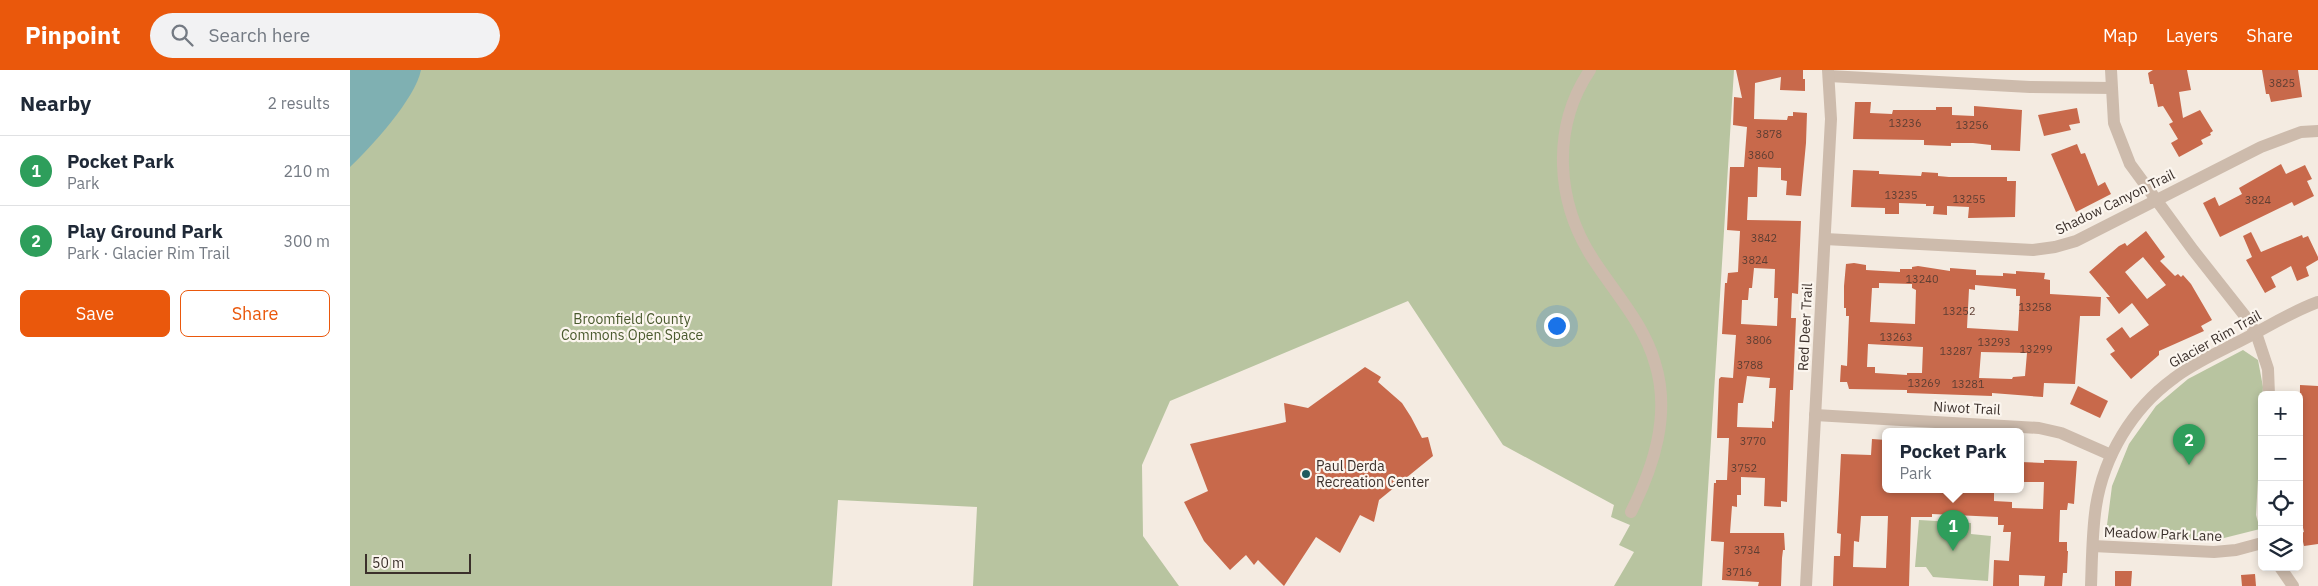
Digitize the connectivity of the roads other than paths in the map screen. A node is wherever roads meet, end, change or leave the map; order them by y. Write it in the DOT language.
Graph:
graph roads {
  1 [pos="1590,70"];
  2 [pos="2111,70"];
  3 [pos="1829,73"];
  4 [pos="2111,88"];
  5 [pos="2318,131"];
  6 [pos="2157,198"];
  7 [pos="1825,240"];
  8 [pos="2318,302"];
  9 [pos="2256,333"];
  10 [pos="2269,391"];
  11 [pos="1816,415"];
  12 [pos="2111,455"];
  13 [pos="1631,512"];
  14 [pos="2258,544"];
  15 [pos="2093,546"];
  16 [pos="2283,571"];
  17 [pos="1806,586"];
  18 [pos="2091,586"];
  19 [pos="2293,586"];
  1 -- 13 [label="street"];
  2 -- 4 [label="street"];
  3 -- 4 [label="street"];
  3 -- 7 [label="street, Red Deer Trail"];
  4 -- 6 [label="street"];
  5 -- 6 [label="street, Shadow Canyon Trail"];
  6 -- 7 [label="street, Shadow Canyon Trail"];
  6 -- 9 [label="street"];
  7 -- 11 [label="street, Red Deer Trail"];
  8 -- 9 [label="street, Glacier Rim Trail"];
  9 -- 10 [label="street"];
  9 -- 12 [label="street, Glacier Rim Trail"];
  11 -- 12 [label="street, Niwot Trail"];
  11 -- 17 [label="street, Red Deer Trail"];
  12 -- 15 [label="street, Glacier Rim Trail"];
  14 -- 15 [label="street, Meadow Park Lane"];
  15 -- 18 [label="street, Glacier Rim Trail"];
  16 -- 19 [label="street"];
}
